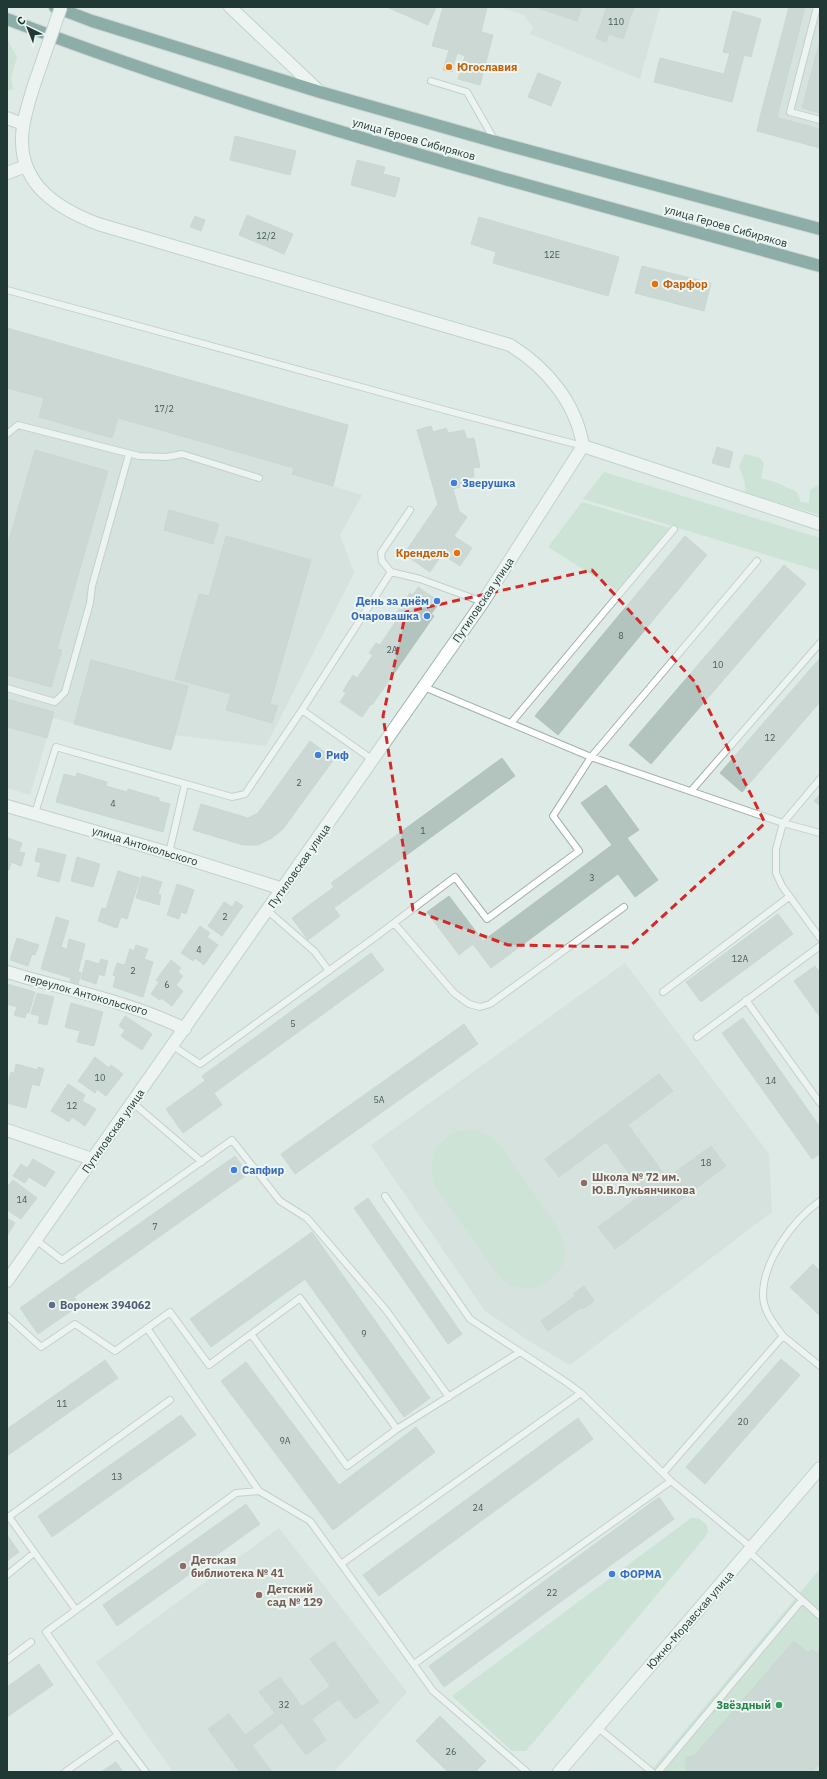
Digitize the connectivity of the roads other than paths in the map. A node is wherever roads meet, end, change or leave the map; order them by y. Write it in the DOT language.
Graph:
graph roads {
  1 [pos="55,7"];
  2 [pos="61,7"];
  3 [pos="230,7"];
  4 [pos="817,7"];
  5 [pos="7,19"];
  6 [pos="431,81"];
  7 [pos="320,92"];
  8 [pos="7,118"];
  9 [pos="820,120"];
  10 [pos="23,124"];
  11 [pos="496,142"];
  12 [pos="26,166"];
  13 [pos="7,173"];
  14 [pos="820,229"];
  15 [pos="820,266"];
  16 [pos="7,290"];
  17 [pos="7,434"];
  18 [pos="583,446"];
  19 [pos="129,454"];
  20 [pos="259,478"];
  21 [pos="410,510"];
  22 [pos="820,524"];
  23 [pos="674,529"];
  24 [pos="757,561"];
  25 [pos="391,572"];
  26 [pos="483,602"];
  27 [pos="820,643"];
  28 [pos="424,687"];
  29 [pos="7,688"];
  30 [pos="302,710"];
  31 [pos="511,723"];
  32 [pos="591,757"];
  33 [pos="373,760"];
  34 [pos="820,779"];
  35 [pos="186,784"];
  36 [pos="691,791"];
  37 [pos="7,806"];
  38 [pos="35,813"];
  39 [pos="783,823"];
  40 [pos="820,833"];
  41 [pos="169,853"];
  42 [pos="283,889"];
  43 [pos="790,897"];
  44 [pos="624,906"];
  45 [pos="268,911"];
  46 [pos="394,923"];
  47 [pos="820,938"];
  48 [pos="820,946"];
  49 [pos="329,971"];
  50 [pos="7,972"];
  51 [pos="663,992"];
  52 [pos="746,1000"];
  53 [pos="185,1029"];
  54 [pos="697,1037"];
  55 [pos="173,1046"];
  56 [pos="133,1103"];
  57 [pos="820,1103"];
  58 [pos="7,1130"];
  59 [pos="92,1159"];
  60 [pos="202,1162"];
  61 [pos="385,1196"];
  62 [pos="820,1201"];
  63 [pos="36,1240"];
  64 [pos="7,1281"];
  65 [pos="7,1316"];
  66 [pos="147,1328"];
  67 [pos="251,1334"];
  68 [pos="783,1336"];
  69 [pos="520,1352"];
  70 [pos="820,1366"];
  71 [pos="581,1393"];
  72 [pos="448,1397"];
  73 [pos="170,1400"];
  74 [pos="397,1429"];
  75 [pos="820,1468"];
  76 [pos="664,1472"];
  77 [pos="671,1481"];
  78 [pos="259,1491"];
  79 [pos="8,1518"];
  80 [pos="750,1550"];
  81 [pos="34,1553"];
  82 [pos="341,1564"];
  83 [pos="7,1575"];
  84 [pos="802,1600"];
  85 [pos="76,1610"];
  86 [pos="820,1616"];
  87 [pos="31,1642"];
  88 [pos="7,1660"];
  89 [pos="414,1664"];
  90 [pos="597,1727"];
  91 [pos="118,1734"];
  92 [pos="65,1772"];
  93 [pos="146,1772"];
  94 [pos="527,1772"];
  95 [pos="559,1772"];
  96 [pos="652,1772"];
  97 [pos="658,1772"];
  1 -- 7 [label="highway, улица Героев Сибиряков"];
  2 -- 10 [label="street, bridge"];
  3 -- 7 [label="street"];
  4 -- 9 [label="lane"];
  5 -- 15 [label="highway, улица Героев Сибиряков"];
  6 -- 11 [label="lane"];
  7 -- 11 [label="highway, улица Героев Сибиряков"];
  8 -- 10 [label="street"];
  10 -- 12 [label="street"];
  11 -- 14 [label="highway, улица Героев Сибиряков"];
  12 -- 13 [label="street"];
  12 -- 18 [label="street"];
  16 -- 18 [label="lane"];
  17 -- 19 [label="lane"];
  18 -- 22 [label="street"];
  18 -- 26 [label="street, Путиловская улица"];
  19 -- 20 [label="lane"];
  19 -- 29 [label="lane"];
  21 -- 25 [label="lane"];
  23 -- 31 [label="lane"];
  24 -- 32 [label="lane"];
  25 -- 26 [label="lane"];
  25 -- 30 [label="lane"];
  26 -- 28 [label="street, Путиловская улица"];
  27 -- 36 [label="lane"];
  28 -- 31 [label="lane"];
  28 -- 33 [label="street, Путиловская улица"];
  30 -- 33 [label="lane"];
  30 -- 35 [label="lane"];
  31 -- 32 [label="lane"];
  32 -- 36 [label="lane"];
  32 -- 46 [label="lane"];
  33 -- 42 [label="street, Путиловская улица"];
  34 -- 39 [label="lane"];
  35 -- 38 [label="lane"];
  35 -- 41 [label="lane"];
  36 -- 39 [label="lane"];
  37 -- 38 [label="street, улица Антокольского"];
  38 -- 41 [label="street, улица Антокольского"];
  39 -- 40 [label="lane"];
  39 -- 43 [label="lane"];
  41 -- 42 [label="street, улица Антокольского"];
  42 -- 45 [label="street, Путиловская улица"];
  43 -- 47 [label="lane"];
  43 -- 51 [label="lane"];
  44 -- 46 [label="lane"];
  45 -- 49 [label="lane"];
  45 -- 53 [label="street, Путиловская улица"];
  46 -- 49 [label="lane"];
  48 -- 52 [label="lane"];
  49 -- 55 [label="lane"];
  50 -- 53 [label="street, переулок Антокольского"];
  52 -- 54 [label="lane"];
  52 -- 57 [label="lane"];
  53 -- 55 [label="street, Путиловская улица"];
  55 -- 56 [label="street, Путиловская улица"];
  56 -- 59 [label="street, Путиловская улица"];
  56 -- 60 [label="lane"];
  58 -- 59 [label="street"];
  59 -- 63 [label="street, Путиловская улица"];
  60 -- 63 [label="lane"];
  60 -- 72 [label="lane"];
  61 -- 69 [label="lane"];
  62 -- 68 [label="lane"];
  63 -- 64 [label="street, Путиловская улица"];
  65 -- 66 [label="lane"];
  66 -- 67 [label="lane"];
  66 -- 78 [label="lane"];
  67 -- 74 [label="lane"];
  67 -- 74 [label="lane"];
  68 -- 70 [label="lane"];
  68 -- 76 [label="lane"];
  69 -- 71 [label="lane"];
  69 -- 72 [label="lane"];
  71 -- 76 [label="lane"];
  71 -- 82 [label="lane"];
  72 -- 74 [label="lane"];
  73 -- 79 [label="lane"];
  75 -- 80 [label="street, Южно-Моравская улица"];
  76 -- 77 [label="lane"];
  77 -- 80 [label="lane"];
  77 -- 89 [label="lane"];
  78 -- 82 [label="lane"];
  78 -- 85 [label="lane"];
  79 -- 81 [label="lane"];
  80 -- 84 [label="lane"];
  80 -- 90 [label="street, Южно-Моравская улица"];
  81 -- 83 [label="lane"];
  81 -- 85 [label="lane"];
  82 -- 89 [label="lane"];
  84 -- 86 [label="lane"];
  84 -- 97 [label="lane"];
  85 -- 91 [label="lane"];
  87 -- 88 [label="lane"];
  89 -- 94 [label="lane"];
  90 -- 95 [label="street, Южно-Моравская улица"];
  90 -- 96 [label="lane"];
  91 -- 92 [label="lane"];
  91 -- 93 [label="lane"];
}
